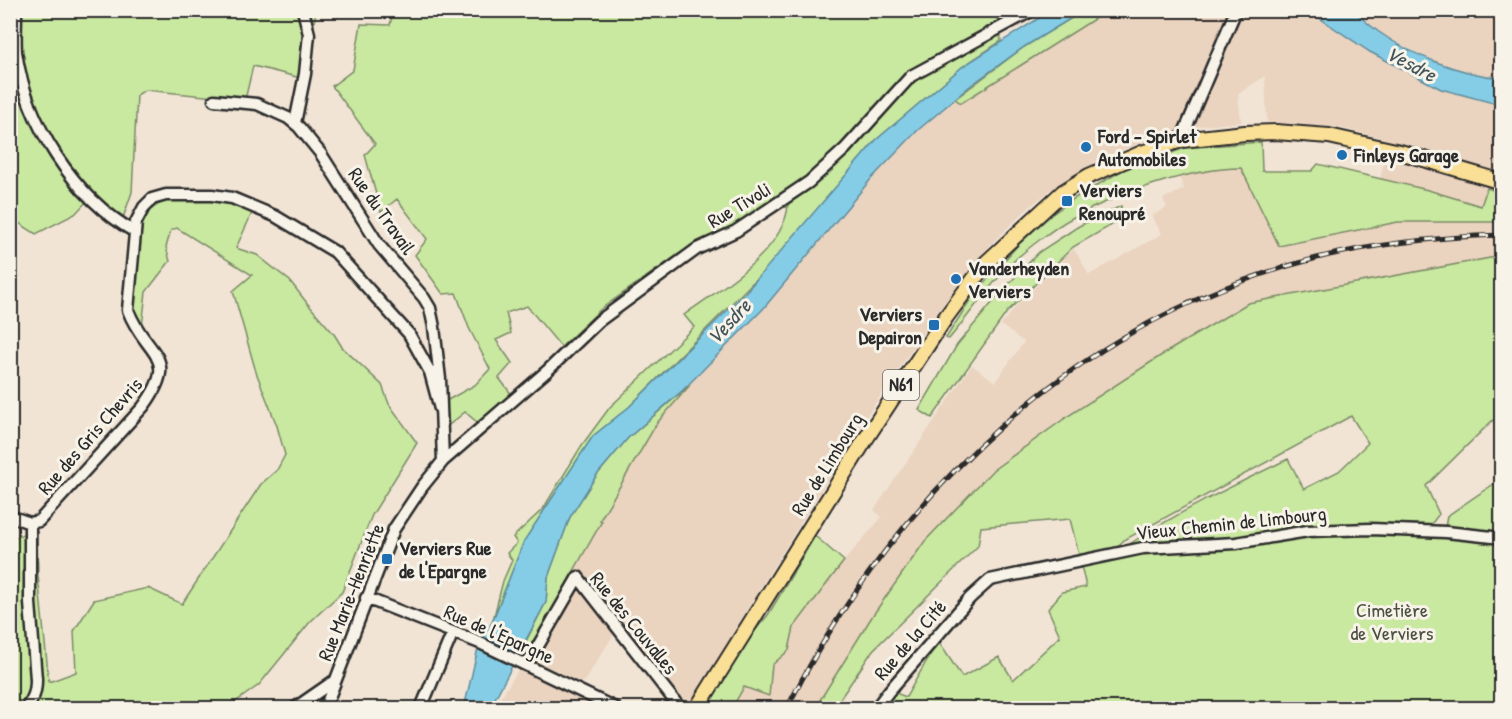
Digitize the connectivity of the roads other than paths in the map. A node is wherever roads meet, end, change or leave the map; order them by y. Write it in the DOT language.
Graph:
graph roads {
  1 [pos="16,10"];
  2 [pos="303,10"];
  3 [pos="1034,10"];
  4 [pos="1236,10"];
  5 [pos="214,100"];
  6 [pos="295,123"];
  7 [pos="1181,140"];
  8 [pos="1502,182"];
  9 [pos="135,232"];
  10 [pos="440,409"];
  11 [pos="466,441"];
  12 [pos="443,461"];
  13 [pos="10,516"];
  14 [pos="34,522"];
  15 [pos="1502,538"];
  16 [pos="973,596"];
  17 [pos="366,598"];
  18 [pos="453,633"];
  19 [pos="524,664"];
  20 [pos="334,681"];
  21 [pos="26,708"];
  22 [pos="295,708"];
  23 [pos="325,708"];
  24 [pos="421,708"];
  25 [pos="615,708"];
  26 [pos="680,708"];
  27 [pos="697,708"];
  28 [pos="876,708"];
  1 -- 9 [label="street"];
  2 -- 6 [label="street"];
  3 -- 11 [label="street, Rue Tivoli"];
  4 -- 7 [label="street"];
  5 -- 6 [label="street, Rue du Travail"];
  6 -- 10 [label="street, Rue du Travail"];
  7 -- 8 [label="main road, Rue de Limbourg / N61"];
  7 -- 27 [label="main road, Rue de Limbourg / N61"];
  9 -- 10 [label="street, Rue des Gris Chevris"];
  9 -- 14 [label="street, Rue des Gris Chevris"];
  10 -- 12 [label="street"];
  11 -- 12 [label="street, Rue Marie-Henriette"];
  12 -- 17 [label="street, Rue Marie-Henriette"];
  13 -- 14 [label="street"];
  14 -- 21 [label="street"];
  15 -- 16 [label="street, Vieux Chemin de Limbourg"];
  16 -- 28 [label="street, Rue de la Cité"];
  17 -- 18 [label="street, Rue de l'Epargne"];
  17 -- 20 [label="street, Rue Marie-Henriette"];
  18 -- 19 [label="street, Rue de l'Epargne"];
  18 -- 24 [label="street"];
  19 -- 25 [label="street, Rue de l'Epargne"];
  19 -- 26 [label="street, Rue des Couvalles"];
  20 -- 22 [label="street"];
  20 -- 23 [label="street, Rue Marie-Henriette"];
}
